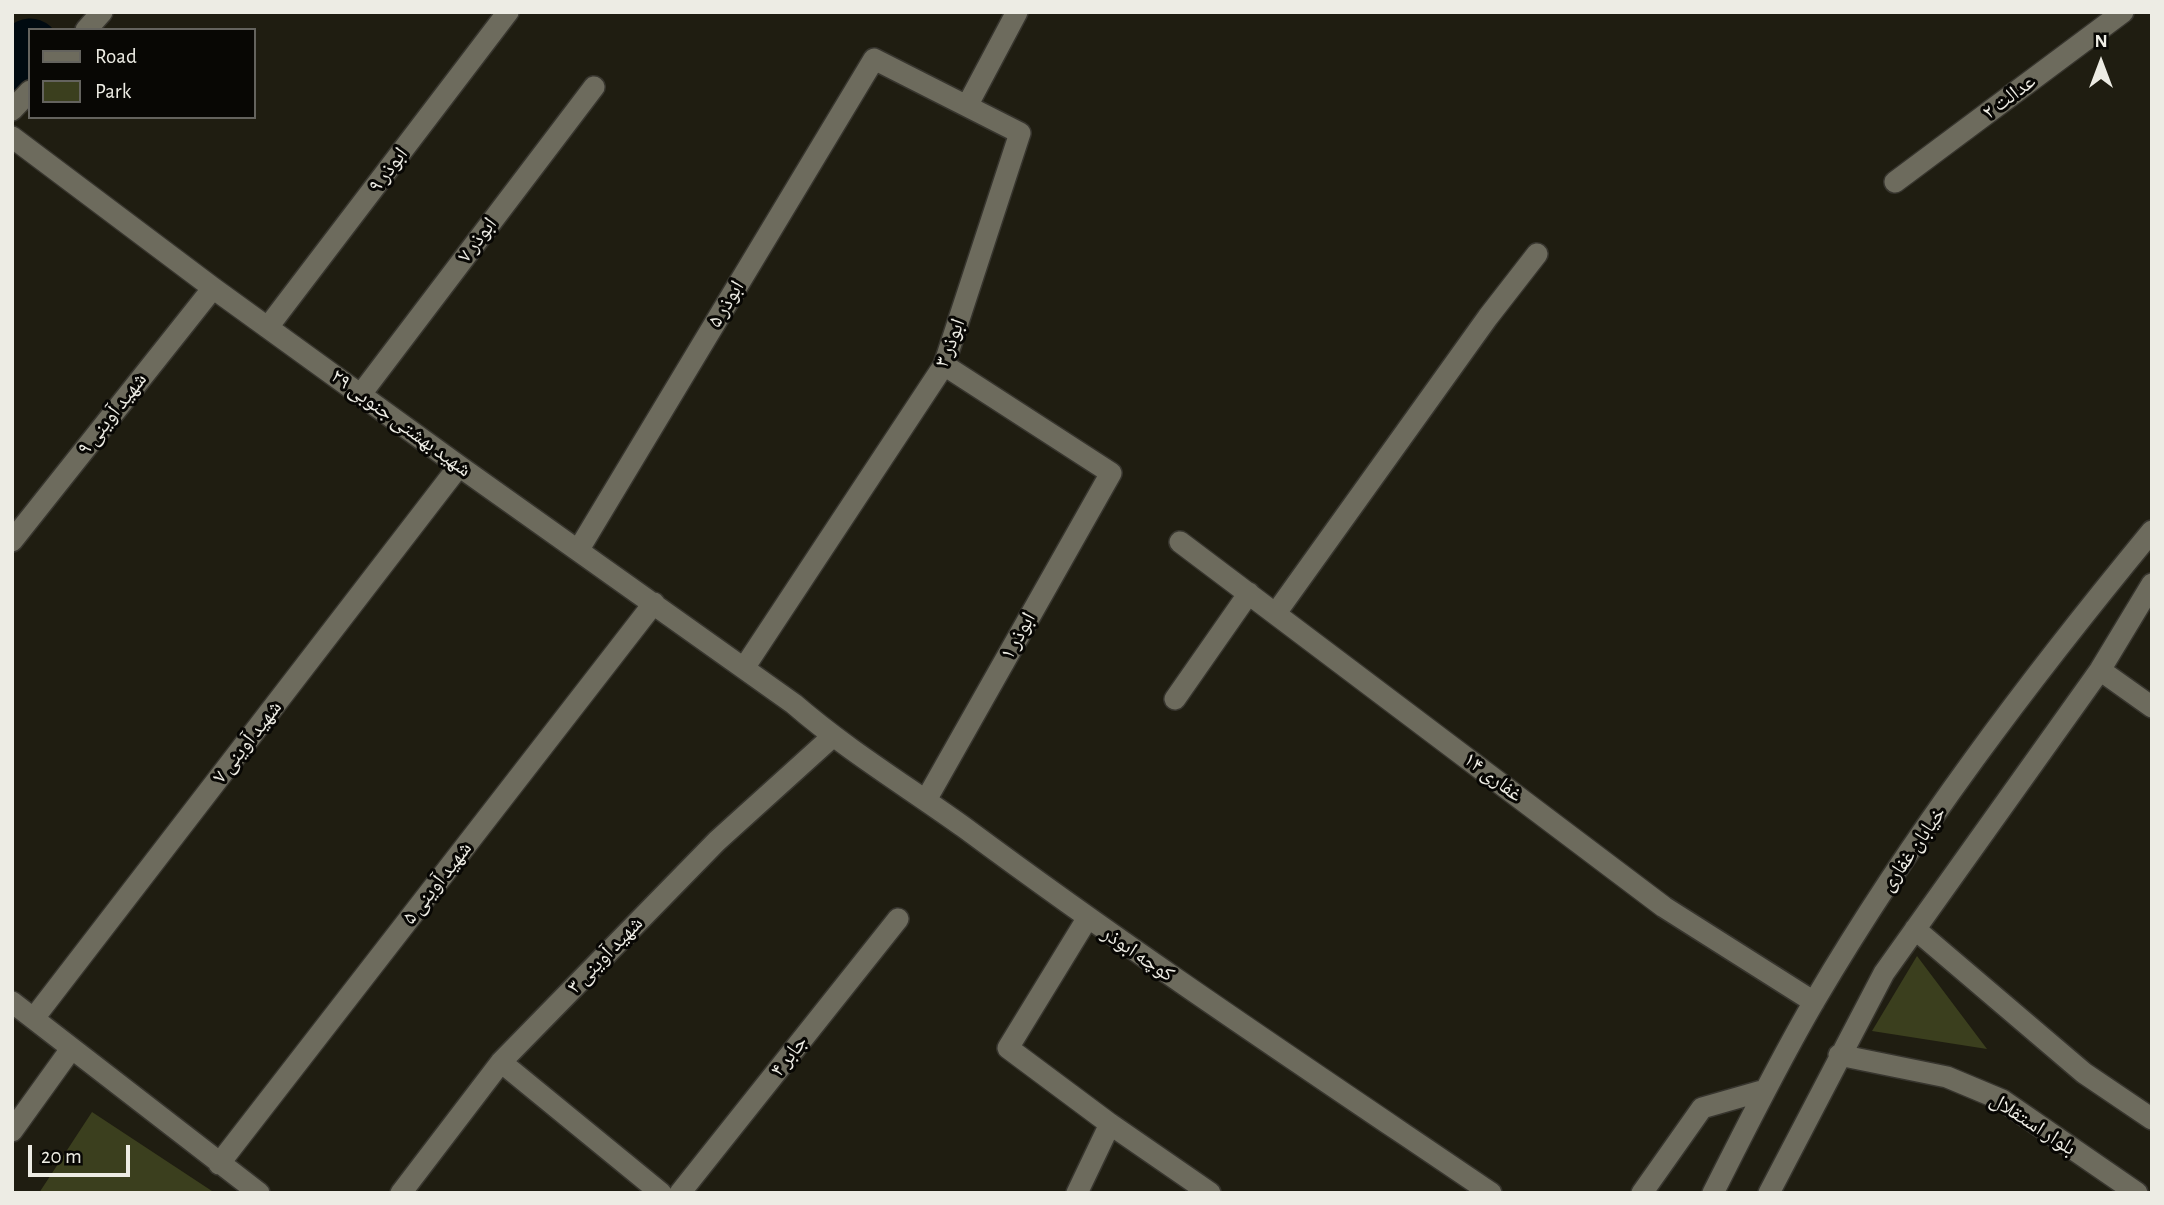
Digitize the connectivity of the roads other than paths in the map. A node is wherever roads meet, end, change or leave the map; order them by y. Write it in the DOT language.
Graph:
graph roads {
  1 [pos="102,12"];
  2 [pos="508,12"];
  3 [pos="1017,12"];
  4 [pos="2123,12"];
  5 [pos="88,28"];
  6 [pos="874,59"];
  7 [pos="594,87"];
  8 [pos="28,93"];
  9 [pos="967,106"];
  10 [pos="12,110"];
  11 [pos="12,137"];
  12 [pos="1895,182"];
  13 [pos="1537,254"];
  14 [pos="213,288"];
  15 [pos="268,327"];
  16 [pos="944,365"];
  17 [pos="361,394"];
  18 [pos="459,467"];
  19 [pos="2152,531"];
  20 [pos="12,541"];
  21 [pos="1180,542"];
  22 [pos="579,549"];
  23 [pos="2152,584"];
  24 [pos="1249,593"];
  25 [pos="654,603"];
  26 [pos="1276,613"];
  27 [pos="744,668"];
  28 [pos="2100,670"];
  29 [pos="1175,699"];
  30 [pos="794,704"];
  31 [pos="2152,708"];
  32 [pos="832,737"];
  33 [pos="926,800"];
  34 [pos="898,919"];
  35 [pos="1087,919"];
  36 [pos="1915,929"];
  37 [pos="12,1002"];
  38 [pos="1814,1002"];
  39 [pos="34,1018"];
  40 [pos="71,1049"];
  41 [pos="1839,1055"];
  42 [pos="501,1062"];
  43 [pos="1765,1090"];
  44 [pos="2152,1119"];
  45 [pos="1110,1124"];
  46 [pos="12,1131"];
  47 [pos="219,1164"];
  48 [pos="258,1193"];
  49 [pos="401,1193"];
  50 [pos="661,1193"];
  51 [pos="680,1193"];
  52 [pos="1077,1193"];
  53 [pos="1210,1193"];
  54 [pos="1490,1193"];
  55 [pos="1642,1193"];
  56 [pos="1713,1193"];
  57 [pos="1769,1193"];
  58 [pos="2137,1193"];
  1 -- 5 [label="street"];
  2 -- 15 [label="street, ابوذر ۹"];
  3 -- 9 [label="street"];
  4 -- 12 [label="street, عدالت ۲"];
  6 -- 9 [label="street, ابوذر ۳"];
  6 -- 22 [label="street, ابوذر ۵"];
  7 -- 17 [label="street, ابوذر ۷"];
  8 -- 10 [label="street"];
  9 -- 16 [label="street, ابوذر ۳"];
  11 -- 14 [label="street, شهید بهشتی جنوبی ۲۹"];
  13 -- 26 [label="street"];
  14 -- 15 [label="street, شهید بهشتی جنوبی ۲۹"];
  14 -- 20 [label="street, شهید آوینی ۹"];
  15 -- 17 [label="street, شهید بهشتی جنوبی ۲۹"];
  16 -- 27 [label="street, ابوذر ۳"];
  16 -- 33 [label="street, ابوذر ۱"];
  17 -- 18 [label="street, شهید بهشتی جنوبی ۲۹"];
  18 -- 22 [label="street, شهید بهشتی جنوبی ۲۹"];
  18 -- 39 [label="street, شهید آوینی ۷"];
  19 -- 38 [label="street, خیابان غفاری"];
  21 -- 24 [label="street, غفاری ۱۴"];
  22 -- 25 [label="street, شهید بهشتی جنوبی ۲۹"];
  23 -- 28 [label="street"];
  24 -- 26 [label="street, غفاری ۱۴"];
  24 -- 29 [label="street"];
  25 -- 27 [label="street, شهید بهشتی جنوبی ۲۹"];
  25 -- 47 [label="street, شهید آوینی ۵"];
  26 -- 38 [label="street, غفاری ۱۴"];
  27 -- 30 [label="street, شهید بهشتی جنوبی ۲۹"];
  28 -- 31 [label="street"];
  28 -- 36 [label="street"];
  30 -- 32 [label="street, کوچه ابوذر"];
  32 -- 33 [label="street, کوچه ابوذر"];
  32 -- 42 [label="street, شهید آوینی ۳"];
  33 -- 35 [label="street, کوچه ابوذر"];
  34 -- 51 [label="street, جابر ۴"];
  35 -- 45 [label="street"];
  35 -- 54 [label="street, کوچه ابوذر"];
  36 -- 41 [label="street"];
  36 -- 44 [label="street"];
  37 -- 39 [label="street"];
  38 -- 43 [label="street, خیابان غفاری"];
  39 -- 40 [label="street"];
  40 -- 46 [label="street"];
  40 -- 47 [label="street"];
  41 -- 57 [label="street"];
  41 -- 58 [label="street, بلوار استقلال"];
  42 -- 49 [label="street, شهید آوینی ۳"];
  42 -- 50 [label="street"];
  43 -- 55 [label="street"];
  43 -- 56 [label="street, خیابان غفاری"];
  45 -- 52 [label="street"];
  45 -- 53 [label="street"];
  47 -- 48 [label="street"];
}
